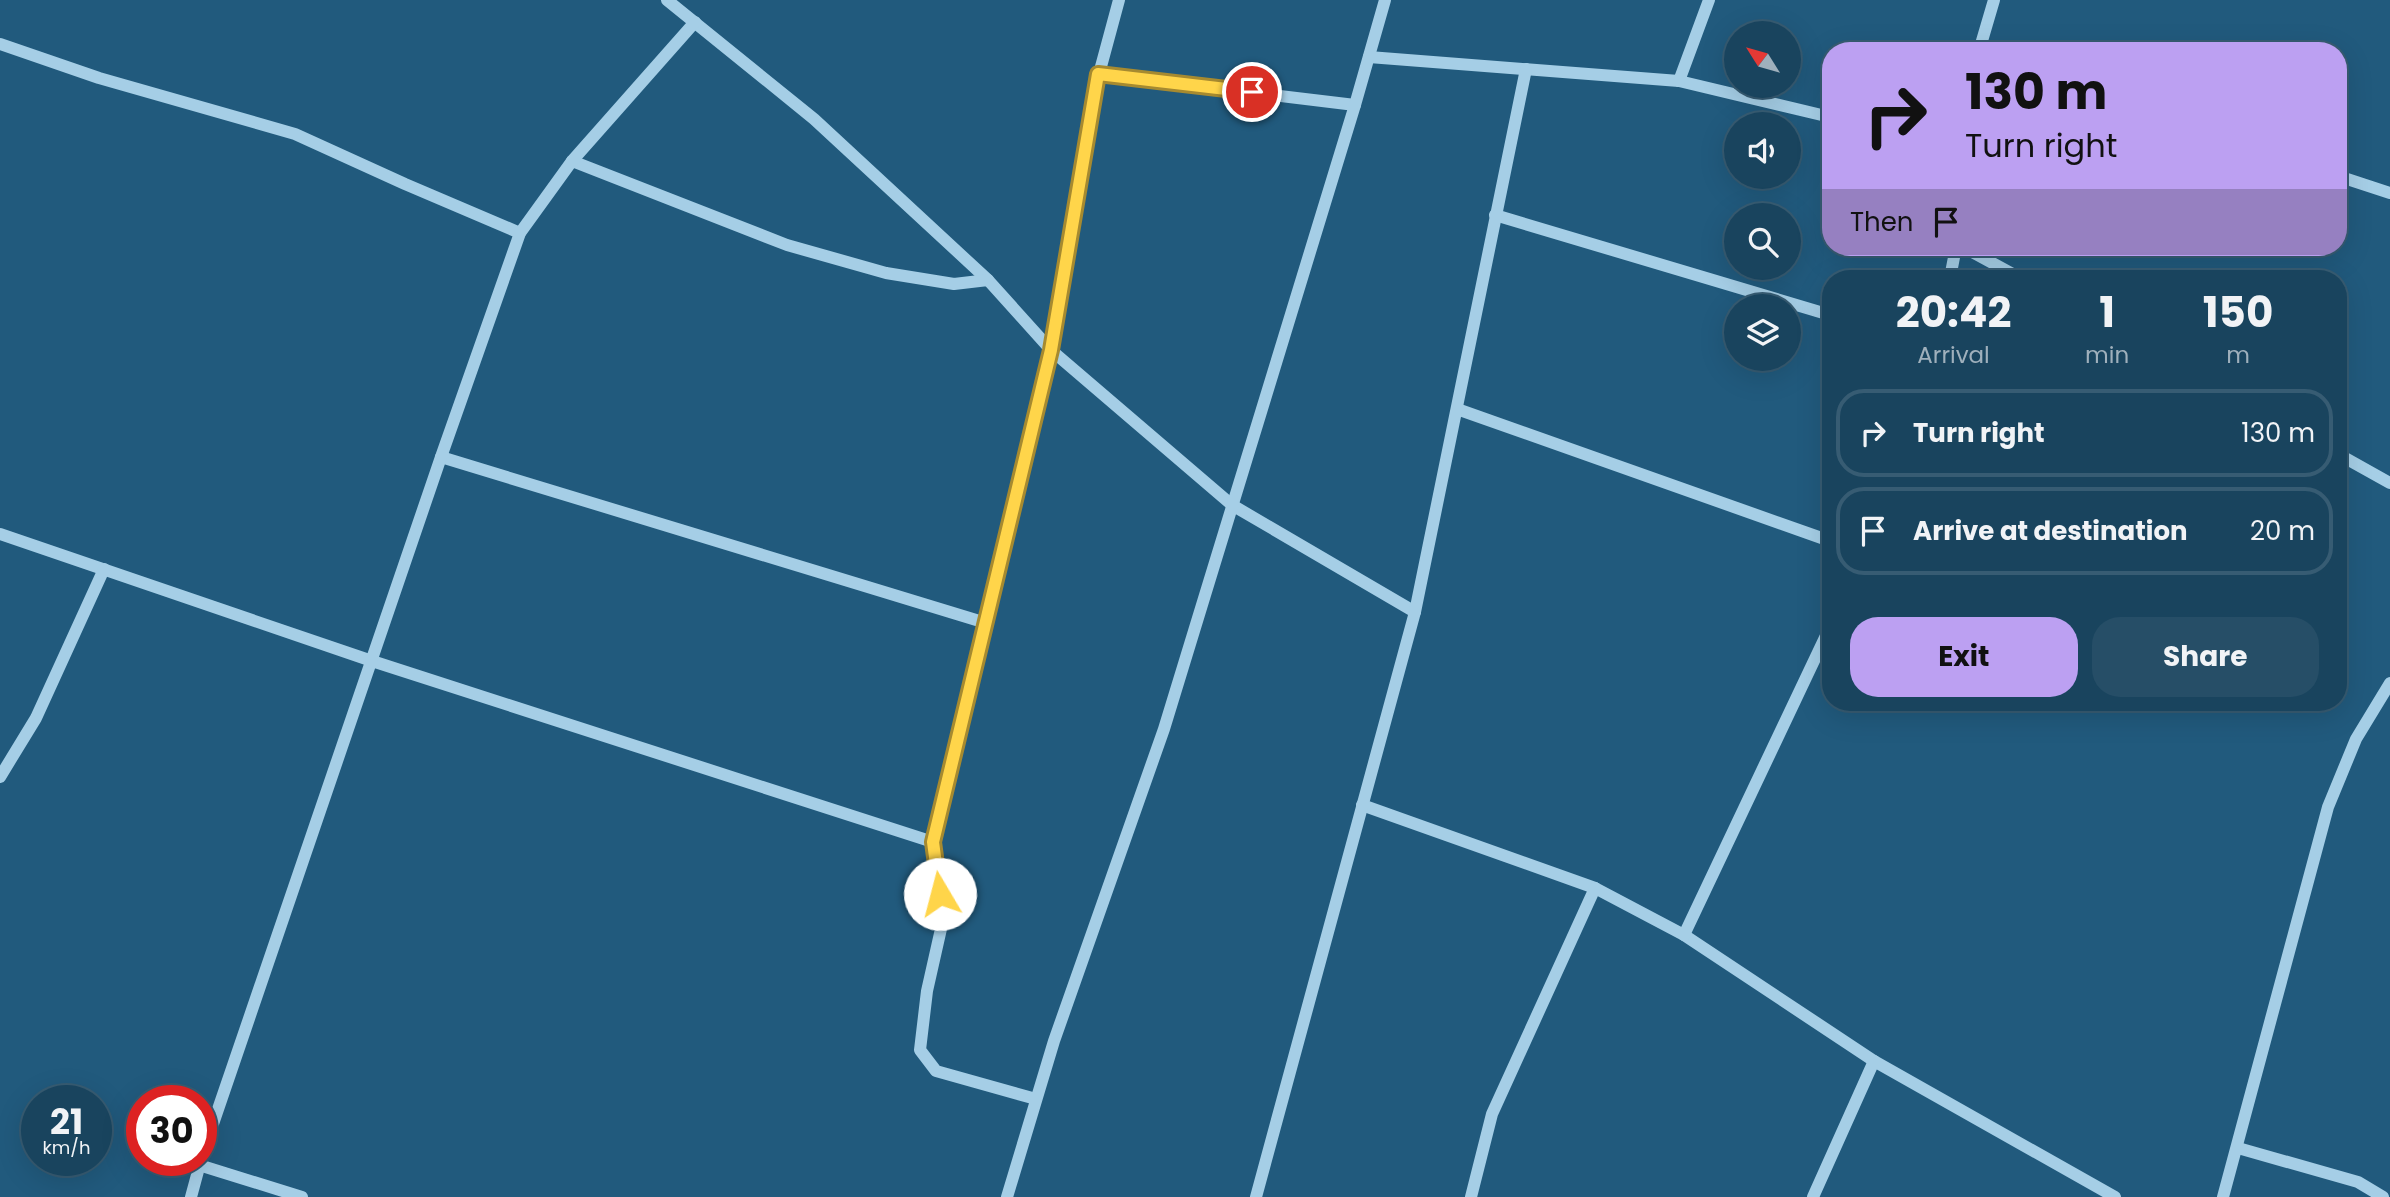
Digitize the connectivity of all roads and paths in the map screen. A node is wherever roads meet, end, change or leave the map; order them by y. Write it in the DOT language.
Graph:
graph roads {
  1 [pos="667,0"];
  2 [pos="1119,0"];
  3 [pos="1385,0"];
  4 [pos="1709,0"];
  5 [pos="1994,0"];
  6 [pos="695,22"];
  7 [pos="1982,42"];
  8 [pos="0,44"];
  9 [pos="1369,57"];
  10 [pos="1525,69"];
  11 [pos="1098,74"];
  12 [pos="1679,81"];
  13 [pos="1355,105"];
  14 [pos="1822,115"];
  15 [pos="572,161"];
  16 [pos="2347,179"];
  17 [pos="2390,193"];
  18 [pos="1495,215"];
  19 [pos="520,233"];
  20 [pos="1980,256"];
  21 [pos="2005,270"];
  22 [pos="988,280"];
  23 [pos="1822,313"];
  24 [pos="1051,350"];
  25 [pos="1457,409"];
  26 [pos="441,457"];
  27 [pos="2347,459"];
  28 [pos="2390,483"];
  29 [pos="1232,505"];
  30 [pos="0,534"];
  31 [pos="1822,538"];
  32 [pos="104,569"];
  33 [pos="1415,612"];
  34 [pos="986,623"];
  35 [pos="1822,644"];
  36 [pos="372,661"];
  37 [pos="2390,683"];
  38 [pos="0,777"];
  39 [pos="1362,805"];
  40 [pos="933,842"];
  41 [pos="1595,888"];
  42 [pos="1684,935"];
  43 [pos="1874,1061"];
  44 [pos="1036,1099"];
  45 [pos="217,1112"];
  46 [pos="2238,1148"];
  47 [pos="217,1168"];
  48 [pos="196,1176"];
  49 [pos="191,1197"];
  50 [pos="302,1197"];
  51 [pos="1007,1197"];
  52 [pos="1256,1197"];
  53 [pos="1471,1197"];
  54 [pos="1812,1197"];
  55 [pos="2115,1197"];
  56 [pos="2223,1197"];
  57 [pos="2383,1197"];
  1 -- 6 [label="street"];
  2 -- 11 [label="street"];
  3 -- 9 [label="street"];
  4 -- 12 [label="street"];
  5 -- 7 [label="street"];
  6 -- 15 [label="street"];
  6 -- 22 [label="street"];
  8 -- 19 [label="street"];
  9 -- 10 [label="street"];
  9 -- 13 [label="street"];
  10 -- 12 [label="street"];
  10 -- 18 [label="street"];
  11 -- 13 [label="street"];
  11 -- 24 [label="street"];
  12 -- 14 [label="street"];
  13 -- 29 [label="street"];
  15 -- 19 [label="street"];
  15 -- 22 [label="street"];
  16 -- 17 [label="street"];
  18 -- 23 [label="street"];
  18 -- 25 [label="street"];
  19 -- 26 [label="street"];
  20 -- 21 [label="street"];
  22 -- 24 [label="street"];
  24 -- 29 [label="street"];
  24 -- 34 [label="street"];
  25 -- 31 [label="street"];
  25 -- 33 [label="street"];
  26 -- 34 [label="street"];
  26 -- 36 [label="street"];
  27 -- 28 [label="street"];
  29 -- 33 [label="street"];
  29 -- 44 [label="street"];
  30 -- 32 [label="street"];
  32 -- 36 [label="street"];
  32 -- 38 [label="street"];
  33 -- 39 [label="street"];
  34 -- 40 [label="street"];
  35 -- 42 [label="street"];
  36 -- 40 [label="street"];
  36 -- 45 [label="street"];
  37 -- 46 [label="street"];
  39 -- 41 [label="street"];
  39 -- 52 [label="street"];
  40 -- 44 [label="street"];
  41 -- 42 [label="street"];
  41 -- 53 [label="street"];
  42 -- 43 [label="street"];
  43 -- 54 [label="street"];
  43 -- 55 [label="street"];
  44 -- 51 [label="street"];
  46 -- 56 [label="street"];
  46 -- 57 [label="street"];
  47 -- 50 [label="street"];
  48 -- 49 [label="street"];
}
